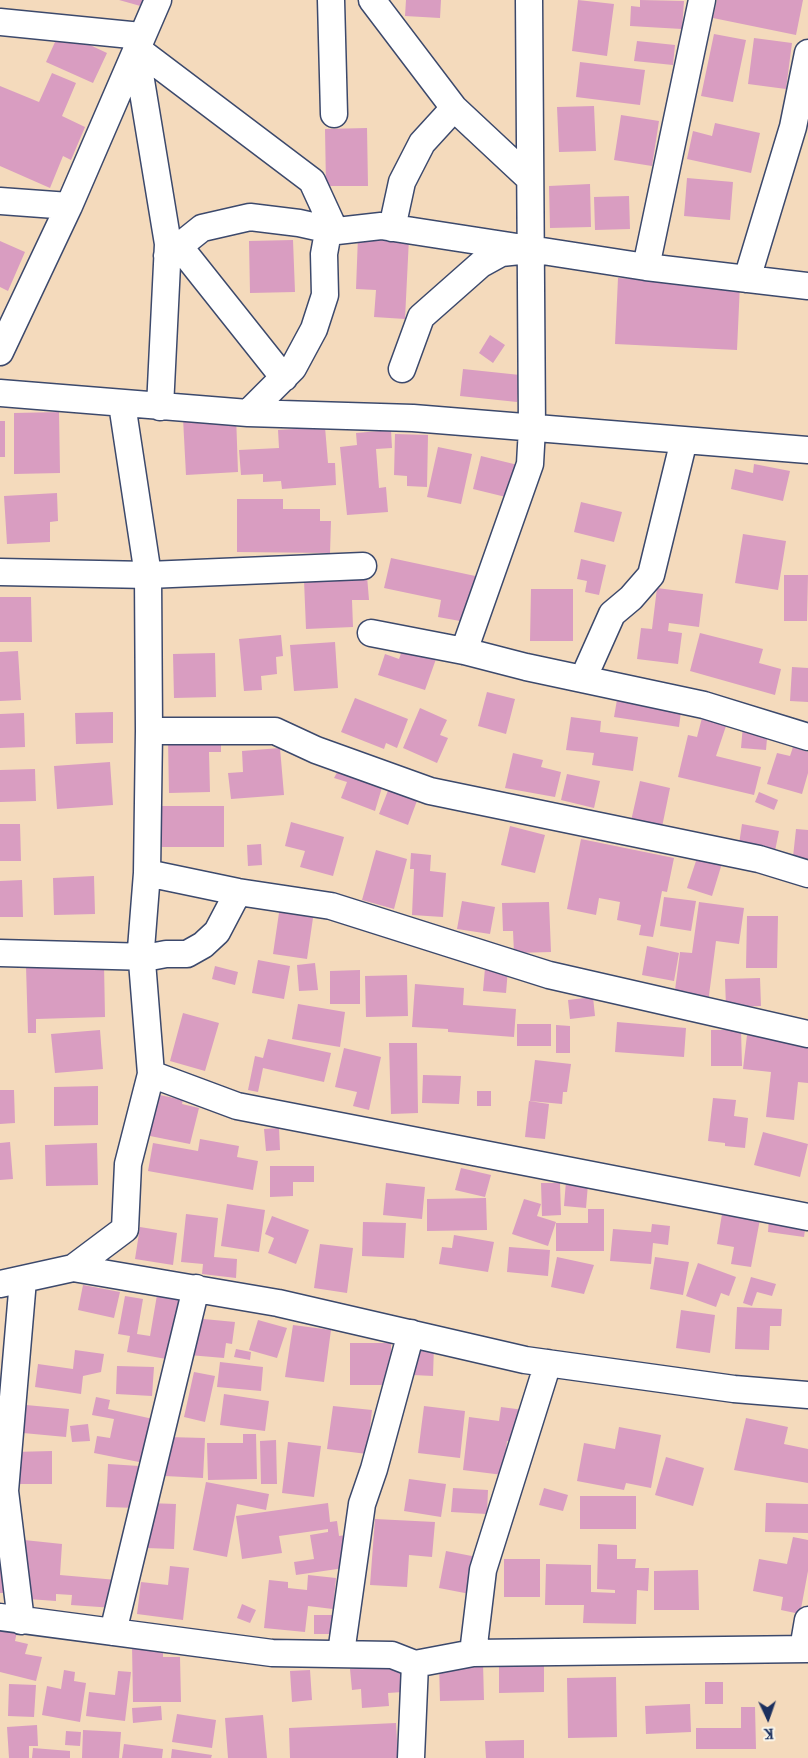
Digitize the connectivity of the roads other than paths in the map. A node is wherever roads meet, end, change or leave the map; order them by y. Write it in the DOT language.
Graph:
graph roads {
  1 [pos="1,0"];
  2 [pos="158,0"];
  3 [pos="331,0"];
  4 [pos="372,0"];
  5 [pos="529,0"];
  6 [pos="702,0"];
  7 [pos="0,8"];
  8 [pos="0,22"];
  9 [pos="138,45"];
  10 [pos="808,53"];
  11 [pos="454,108"];
  12 [pos="334,114"];
  13 [pos="530,180"];
  14 [pos="0,200"];
  15 [pos="69,206"];
  16 [pos="392,228"];
  17 [pos="335,231"];
  18 [pos="531,249"];
  19 [pos="173,251"];
  20 [pos="646,267"];
  21 [pos="747,279"];
  22 [pos="808,286"];
  23 [pos="0,352"];
  24 [pos="402,370"];
  25 [pos="284,378"];
  26 [pos="0,393"];
  27 [pos="122,404"];
  28 [pos="160,407"];
  29 [pos="248,413"];
  30 [pos="532,428"];
  31 [pos="684,440"];
  32 [pos="808,450"];
  33 [pos="363,566"];
  34 [pos="0,572"];
  35 [pos="148,575"];
  36 [pos="371,633"];
  37 [pos="464,651"];
  38 [pos="583,679"];
  39 [pos="150,732"];
  40 [pos="808,737"];
  41 [pos="147,874"];
  42 [pos="808,874"];
  43 [pos="238,892"];
  44 [pos="0,953"];
  45 [pos="142,956"];
  46 [pos="808,1034"];
  47 [pos="151,1074"];
  48 [pos="808,1216"];
  49 [pos="73,1268"];
  50 [pos="11,1282"];
  51 [pos="196,1288"];
  52 [pos="411,1332"];
  53 [pos="548,1363"];
  54 [pos="808,1395"];
  55 [pos="11,1619"];
  56 [pos="808,1620"];
  57 [pos="113,1632"];
  58 [pos="806,1649"];
  59 [pos="341,1653"];
  60 [pos="473,1653"];
  61 [pos="415,1664"];
  62 [pos="410,1758"];
  1 -- 7 [label="street"];
  2 -- 9 [label="street"];
  3 -- 12 [label="street"];
  4 -- 11 [label="street"];
  5 -- 13 [label="street"];
  6 -- 20 [label="street"];
  8 -- 9 [label="street"];
  9 -- 15 [label="street"];
  9 -- 17 [label="street"];
  9 -- 19 [label="street"];
  10 -- 21 [label="street"];
  11 -- 13 [label="street"];
  11 -- 16 [label="street"];
  13 -- 18 [label="street"];
  14 -- 15 [label="street"];
  15 -- 23 [label="street"];
  16 -- 17 [label="street"];
  16 -- 18 [label="street"];
  17 -- 19 [label="street"];
  17 -- 25 [label="street"];
  18 -- 20 [label="street"];
  18 -- 24 [label="street"];
  18 -- 30 [label="street"];
  19 -- 25 [label="street"];
  19 -- 28 [label="street"];
  20 -- 21 [label="street"];
  21 -- 22 [label="street"];
  25 -- 29 [label="street"];
  26 -- 27 [label="street"];
  27 -- 28 [label="street"];
  27 -- 35 [label="street"];
  28 -- 29 [label="street"];
  29 -- 30 [label="street"];
  30 -- 31 [label="street"];
  30 -- 37 [label="street"];
  31 -- 32 [label="street"];
  31 -- 38 [label="street"];
  33 -- 35 [label="street"];
  34 -- 35 [label="street"];
  35 -- 39 [label="street"];
  36 -- 37 [label="street"];
  37 -- 38 [label="street"];
  38 -- 40 [label="street"];
  39 -- 41 [label="street"];
  39 -- 42 [label="street"];
  41 -- 43 [label="street"];
  41 -- 45 [label="street"];
  43 -- 45 [label="street"];
  43 -- 46 [label="street"];
  44 -- 45 [label="street"];
  45 -- 47 [label="street"];
  47 -- 48 [label="street"];
  47 -- 49 [label="street"];
  49 -- 50 [label="street"];
  49 -- 51 [label="street"];
  50 -- 55 [label="street"];
  51 -- 52 [label="street"];
  51 -- 57 [label="street"];
  52 -- 53 [label="street"];
  52 -- 59 [label="street"];
  53 -- 54 [label="street"];
  53 -- 60 [label="street"];
  55 -- 57 [label="street"];
  56 -- 58 [label="street"];
  57 -- 59 [label="street"];
  58 -- 60 [label="street"];
  59 -- 61 [label="street"];
  60 -- 61 [label="street"];
  61 -- 62 [label="street"];
}
